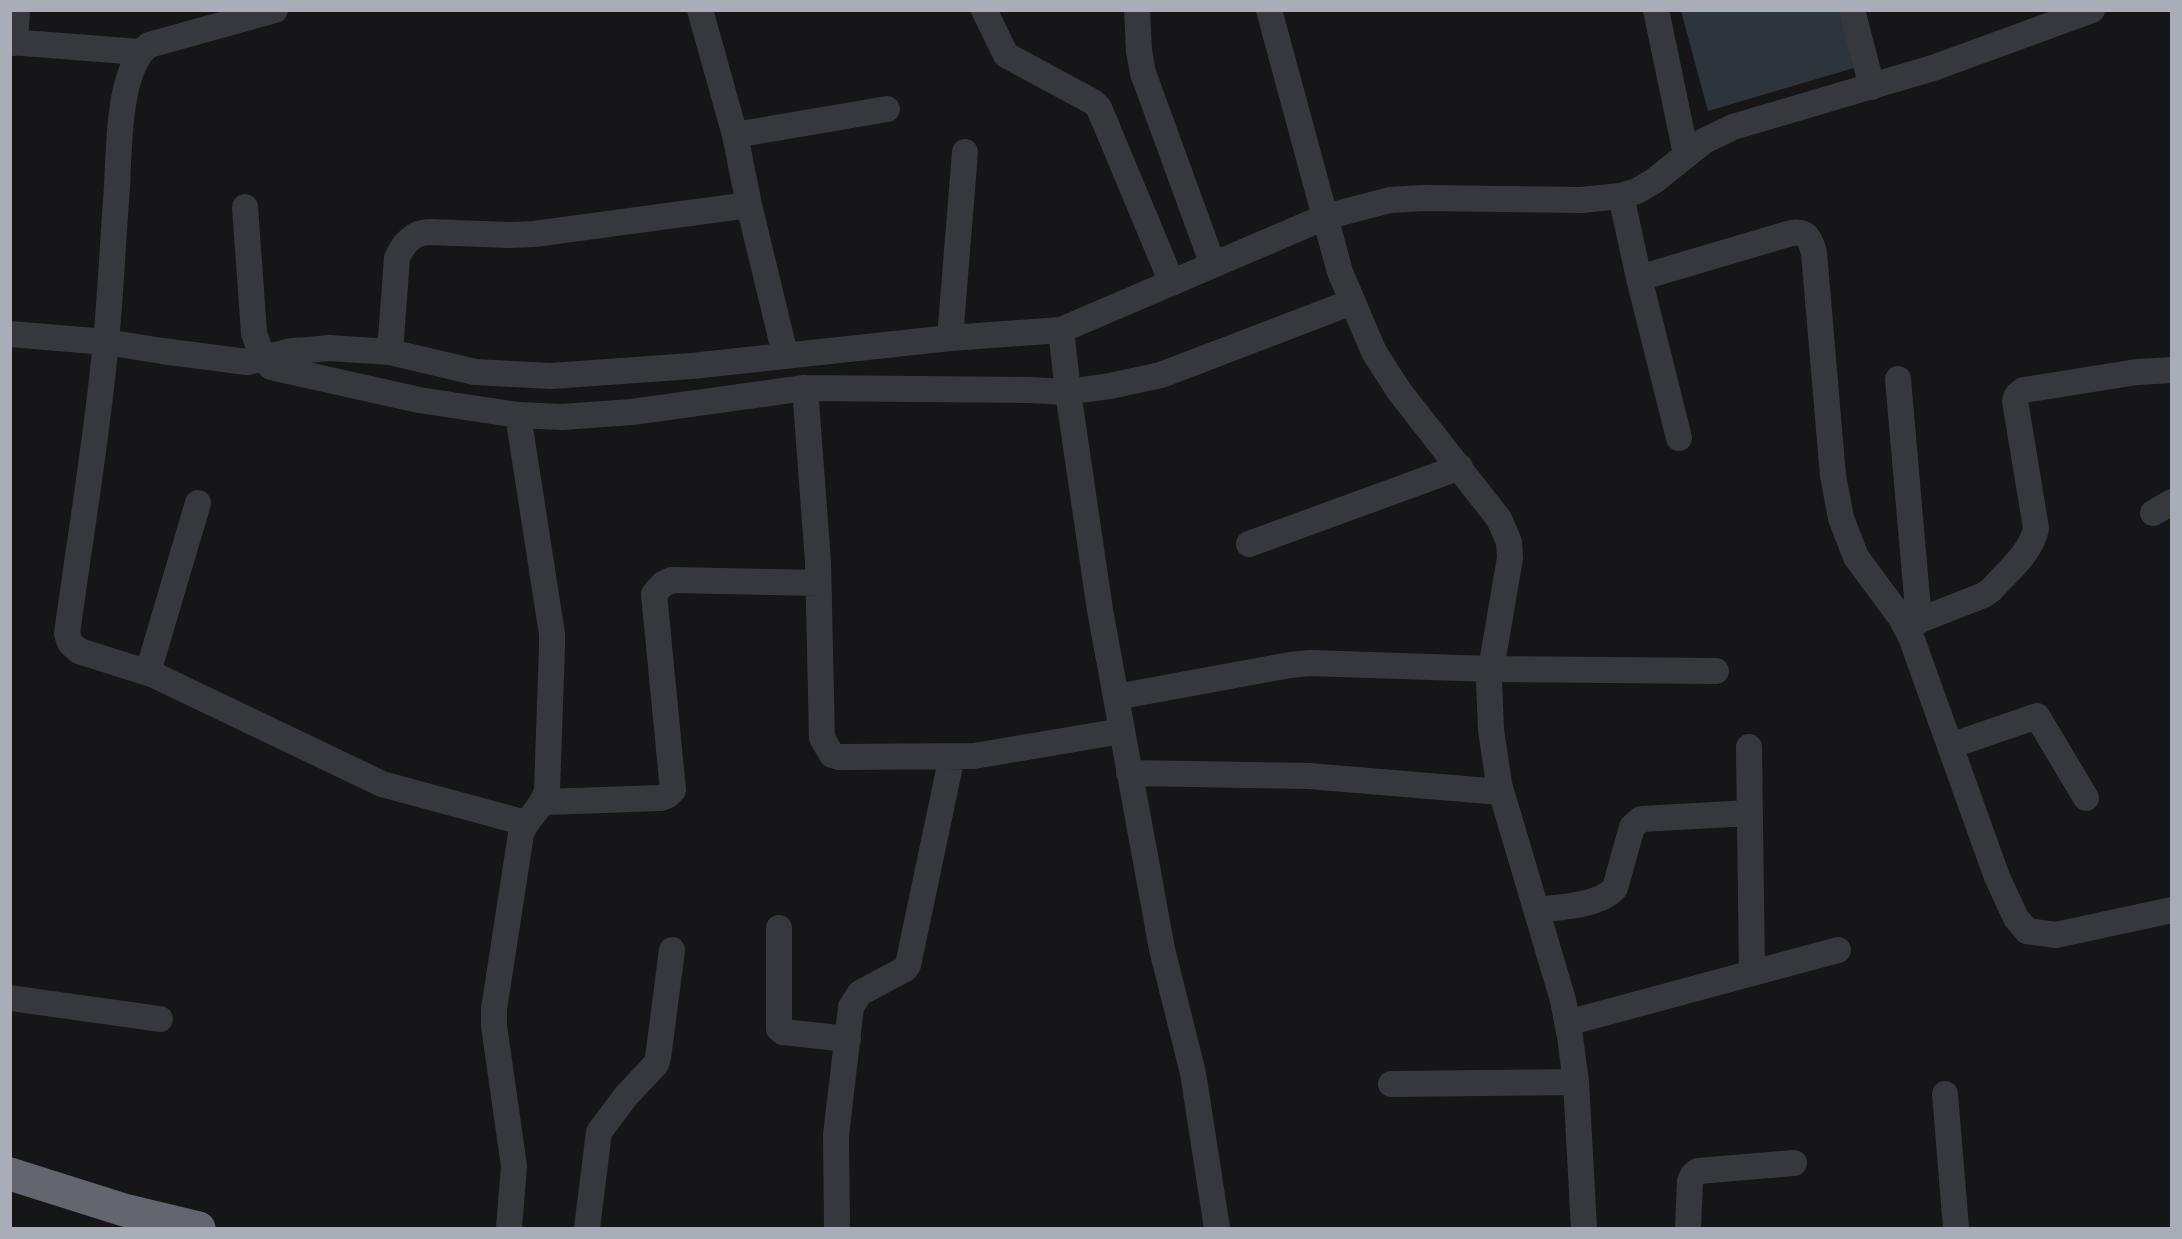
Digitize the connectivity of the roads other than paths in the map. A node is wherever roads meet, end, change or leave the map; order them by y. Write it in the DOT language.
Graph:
graph roads {
  1 [pos="17,10"];
  2 [pos="275,10"];
  3 [pos="700,10"];
  4 [pos="984,10"];
  5 [pos="1137,10"];
  6 [pos="1269,10"];
  7 [pos="1656,10"];
  8 [pos="1852,10"];
  9 [pos="2092,10"];
  10 [pos="13,43"];
  11 [pos="140,51"];
  12 [pos="1872,87"];
  13 [pos="887,109"];
  14 [pos="735,135"];
  15 [pos="964,152"];
  16 [pos="1686,154"];
  17 [pos="1621,196"];
  18 [pos="749,205"];
  19 [pos="245,207"];
  20 [pos="1325,217"];
  21 [pos="1213,265"];
  22 [pos="1637,269"];
  23 [pos="1172,283"];
  24 [pos="1352,302"];
  25 [pos="1062,330"];
  26 [pos="10,334"];
  27 [pos="950,338"];
  28 [pos="106,342"];
  29 [pos="390,352"];
  30 [pos="785,354"];
  31 [pos="263,359"];
  32 [pos="2172,370"];
  33 [pos="1066,373"];
  34 [pos="1898,379"];
  35 [pos="805,388"];
  36 [pos="518,415"];
  37 [pos="1679,438"];
  38 [pos="1460,467"];
  39 [pos="198,503"];
  40 [pos="1249,544"];
  41 [pos="818,583"];
  42 [pos="1912,623"];
  43 [pos="1491,669"];
  44 [pos="1716,671"];
  45 [pos="148,672"];
  46 [pos="1116,697"];
  47 [pos="1122,731"];
  48 [pos="1950,746"];
  49 [pos="1749,747"];
  50 [pos="952,756"];
  51 [pos="1129,773"];
  52 [pos="1501,792"];
  53 [pos="2086,798"];
  54 [pos="544,802"];
  55 [pos="1749,813"];
  56 [pos="526,823"];
  57 [pos="1536,910"];
  58 [pos="2172,910"];
  59 [pos="779,928"];
  60 [pos="672,950"];
  61 [pos="1838,950"];
  62 [pos="1752,973"];
  63 [pos="10,998"];
  64 [pos="160,1019"];
  65 [pos="1568,1023"];
  66 [pos="848,1039"];
  67 [pos="1576,1082"];
  68 [pos="1391,1084"];
  69 [pos="1946,1094"];
  70 [pos="1794,1163"];
  71 [pos="10,1174"];
  72 [pos="199,1228"];
  73 [pos="509,1228"];
  74 [pos="587,1228"];
  75 [pos="837,1228"];
  76 [pos="1217,1228"];
  77 [pos="1584,1228"];
  78 [pos="1688,1228"];
  79 [pos="1956,1228"];
  1 -- 10 [label="street"];
  2 -- 11 [label="street"];
  3 -- 14 [label="street"];
  4 -- 23 [label="street"];
  5 -- 21 [label="street"];
  6 -- 20 [label="street"];
  7 -- 16 [label="street"];
  8 -- 12 [label="street"];
  9 -- 12 [label="street"];
  10 -- 11 [label="street"];
  11 -- 28 [label="street"];
  12 -- 16 [label="street"];
  13 -- 14 [label="street"];
  14 -- 18 [label="street"];
  15 -- 27 [label="street"];
  16 -- 17 [label="street"];
  17 -- 20 [label="street"];
  17 -- 22 [label="street"];
  18 -- 29 [label="street"];
  18 -- 30 [label="street"];
  19 -- 31 [label="street"];
  20 -- 21 [label="street"];
  20 -- 24 [label="street"];
  21 -- 23 [label="street"];
  22 -- 37 [label="street"];
  22 -- 42 [label="street"];
  23 -- 25 [label="street"];
  24 -- 33 [label="street"];
  24 -- 38 [label="street"];
  25 -- 27 [label="street"];
  25 -- 33 [label="street"];
  26 -- 28 [label="street"];
  27 -- 30 [label="street"];
  28 -- 31 [label="street"];
  28 -- 45 [label="street"];
  29 -- 30 [label="street"];
  29 -- 31 [label="street"];
  31 -- 36 [label="street"];
  32 -- 42 [label="street"];
  33 -- 35 [label="street"];
  33 -- 46 [label="street"];
  34 -- 42 [label="street"];
  35 -- 36 [label="street"];
  35 -- 41 [label="street"];
  36 -- 54 [label="street"];
  38 -- 40 [label="street"];
  38 -- 43 [label="street"];
  39 -- 45 [label="street"];
  41 -- 50 [label="street"];
  41 -- 54 [label="street"];
  42 -- 48 [label="street"];
  43 -- 44 [label="street"];
  43 -- 46 [label="street"];
  43 -- 52 [label="street"];
  45 -- 56 [label="street"];
  46 -- 47 [label="street"];
  47 -- 50 [label="street"];
  47 -- 51 [label="street"];
  48 -- 53 [label="street"];
  48 -- 58 [label="street"];
  49 -- 55 [label="street"];
  50 -- 66 [label="street"];
  51 -- 52 [label="street"];
  51 -- 76 [label="street"];
  52 -- 57 [label="street"];
  54 -- 56 [label="street"];
  55 -- 57 [label="street"];
  55 -- 62 [label="street"];
  56 -- 73 [label="street"];
  57 -- 65 [label="street"];
  59 -- 66 [label="street"];
  60 -- 74 [label="street"];
  61 -- 62 [label="street"];
  62 -- 65 [label="street"];
  63 -- 64 [label="street"];
  65 -- 67 [label="street"];
  66 -- 75 [label="street"];
  67 -- 68 [label="street"];
  67 -- 77 [label="street"];
  69 -- 79 [label="street"];
  70 -- 78 [label="street"];
  71 -- 72 [label="highway"];
}
